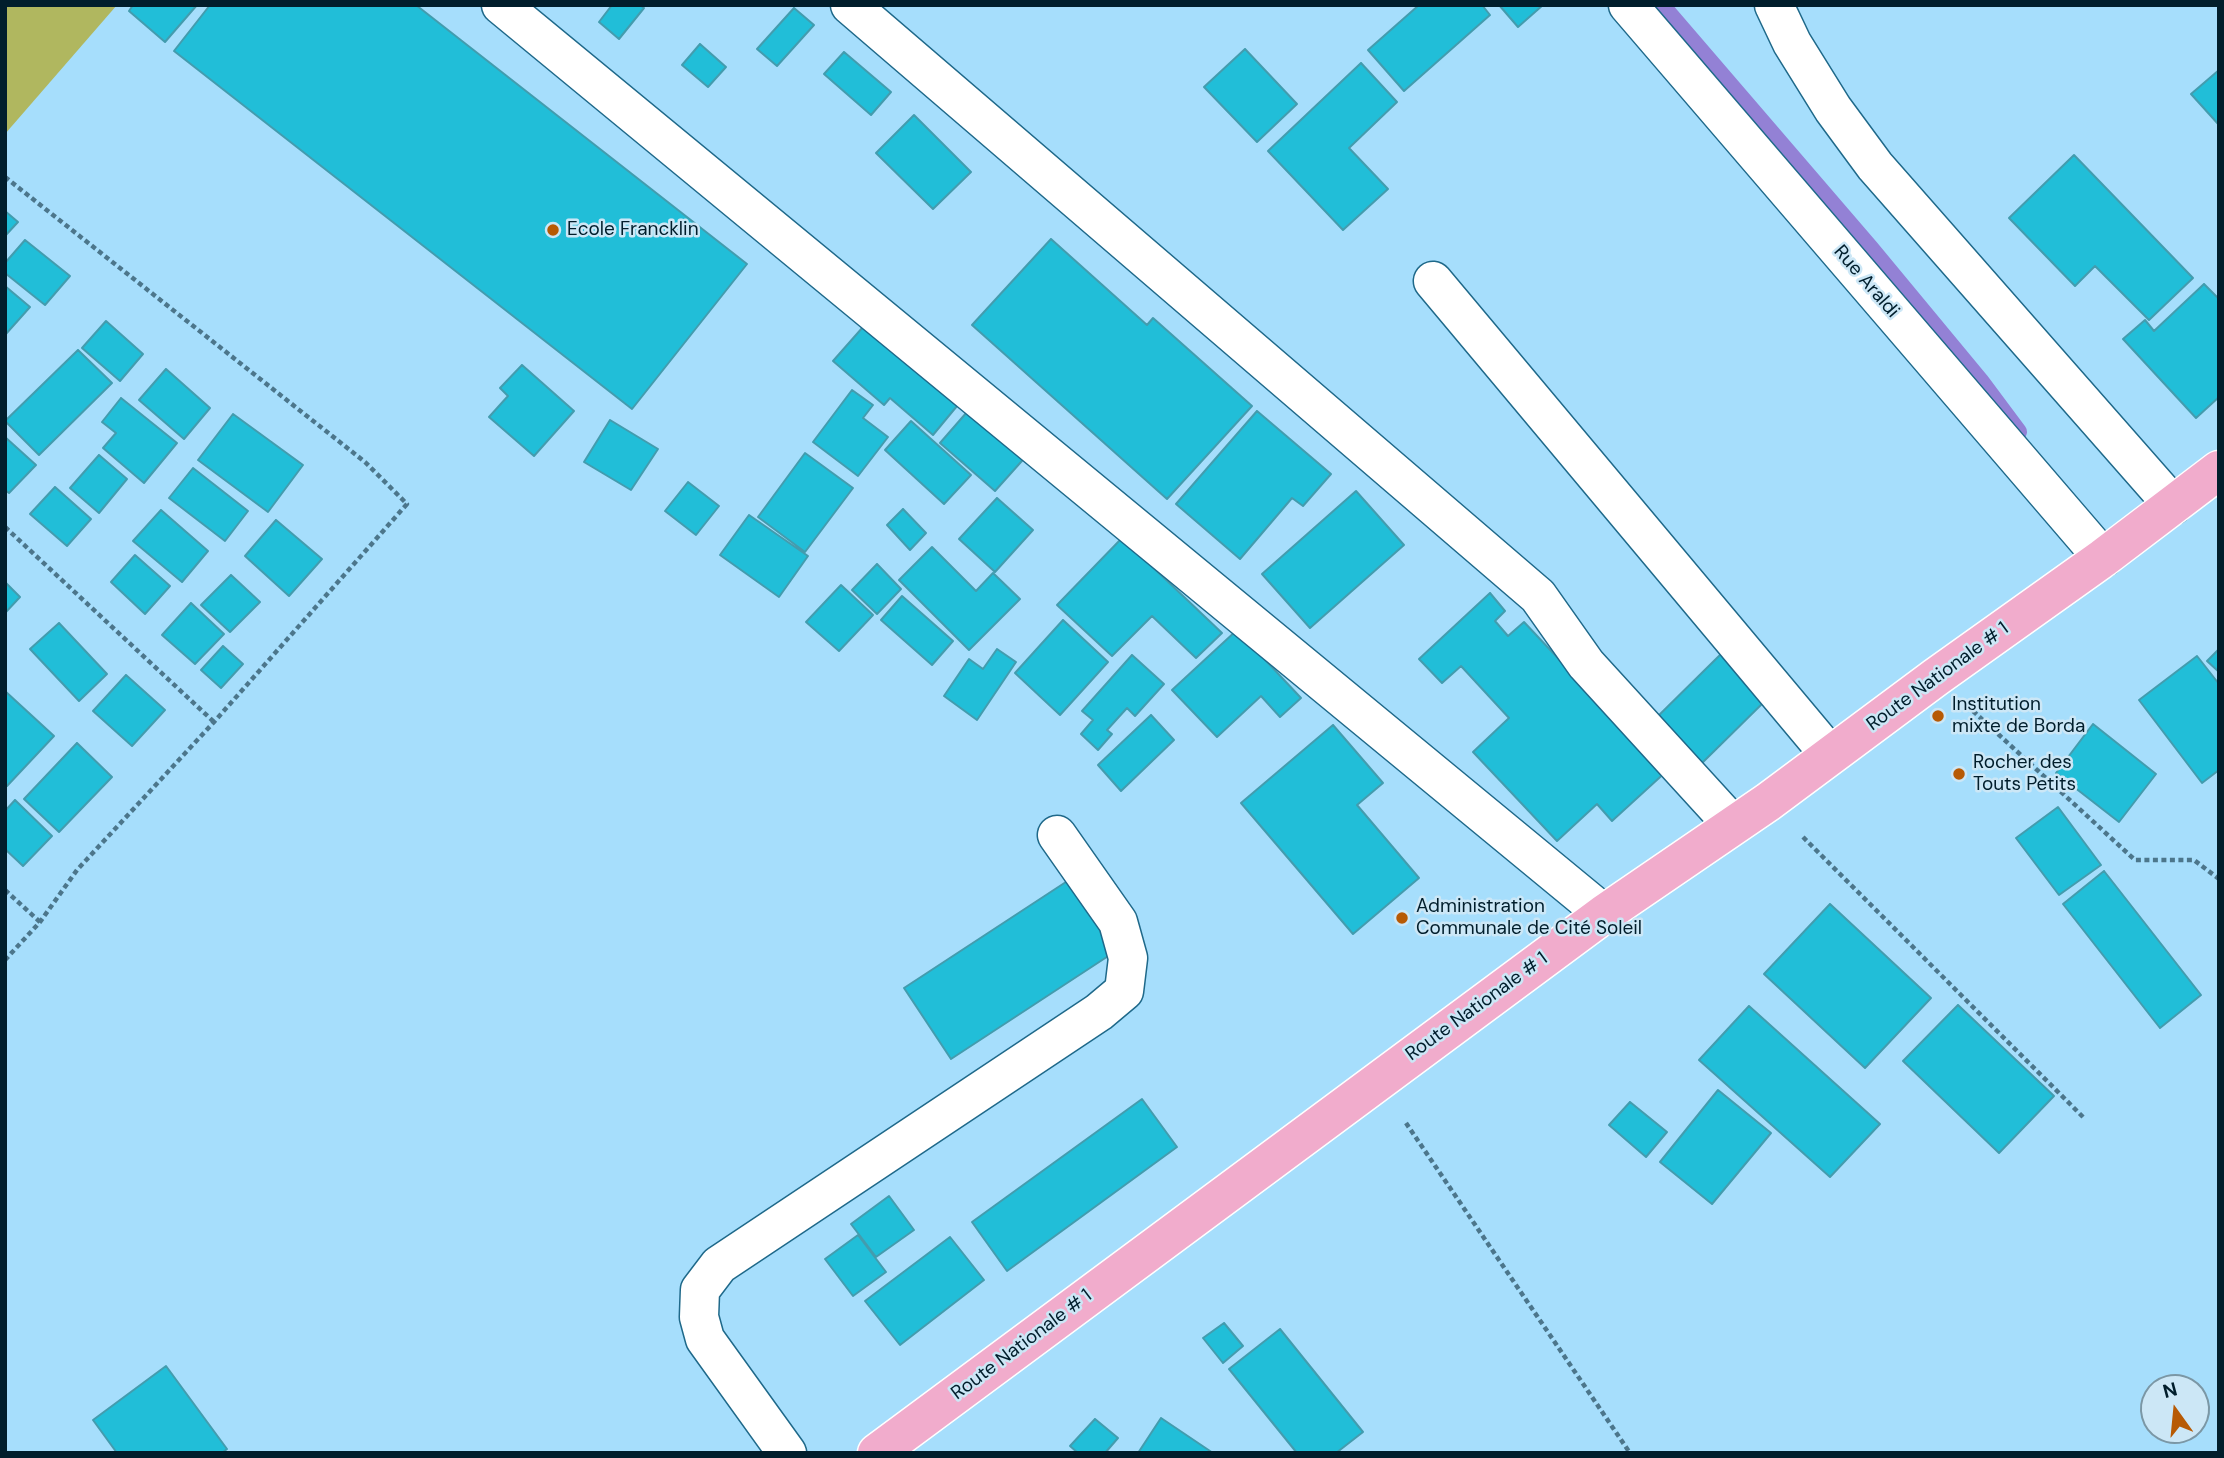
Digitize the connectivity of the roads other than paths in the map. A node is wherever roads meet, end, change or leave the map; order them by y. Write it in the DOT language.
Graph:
graph roads {
  1 [pos="501,5"];
  2 [pos="850,5"];
  3 [pos="1628,5"];
  4 [pos="1774,5"];
  5 [pos="1433,281"];
  6 [pos="2219,470"];
  7 [pos="2173,505"];
  8 [pos="2103,558"];
  9 [pos="1830,755"];
  10 [pos="1733,825"];
  11 [pos="1057,835"];
  12 [pos="1604,914"];
  13 [pos="787,1453"];
  14 [pos="877,1453"];
  1 -- 12 [label="street"];
  2 -- 10 [label="street"];
  3 -- 8 [label="street, Rue Araldi"];
  4 -- 7 [label="street"];
  5 -- 9 [label="street"];
  6 -- 7 [label="main road, Route Nationale # 1"];
  7 -- 8 [label="main road, Route Nationale # 1"];
  8 -- 9 [label="main road, Route Nationale # 1"];
  9 -- 10 [label="main road, Route Nationale # 1"];
  10 -- 12 [label="main road, Route Nationale # 1"];
  11 -- 13 [label="street"];
  12 -- 14 [label="main road, Route Nationale # 1"];
}
